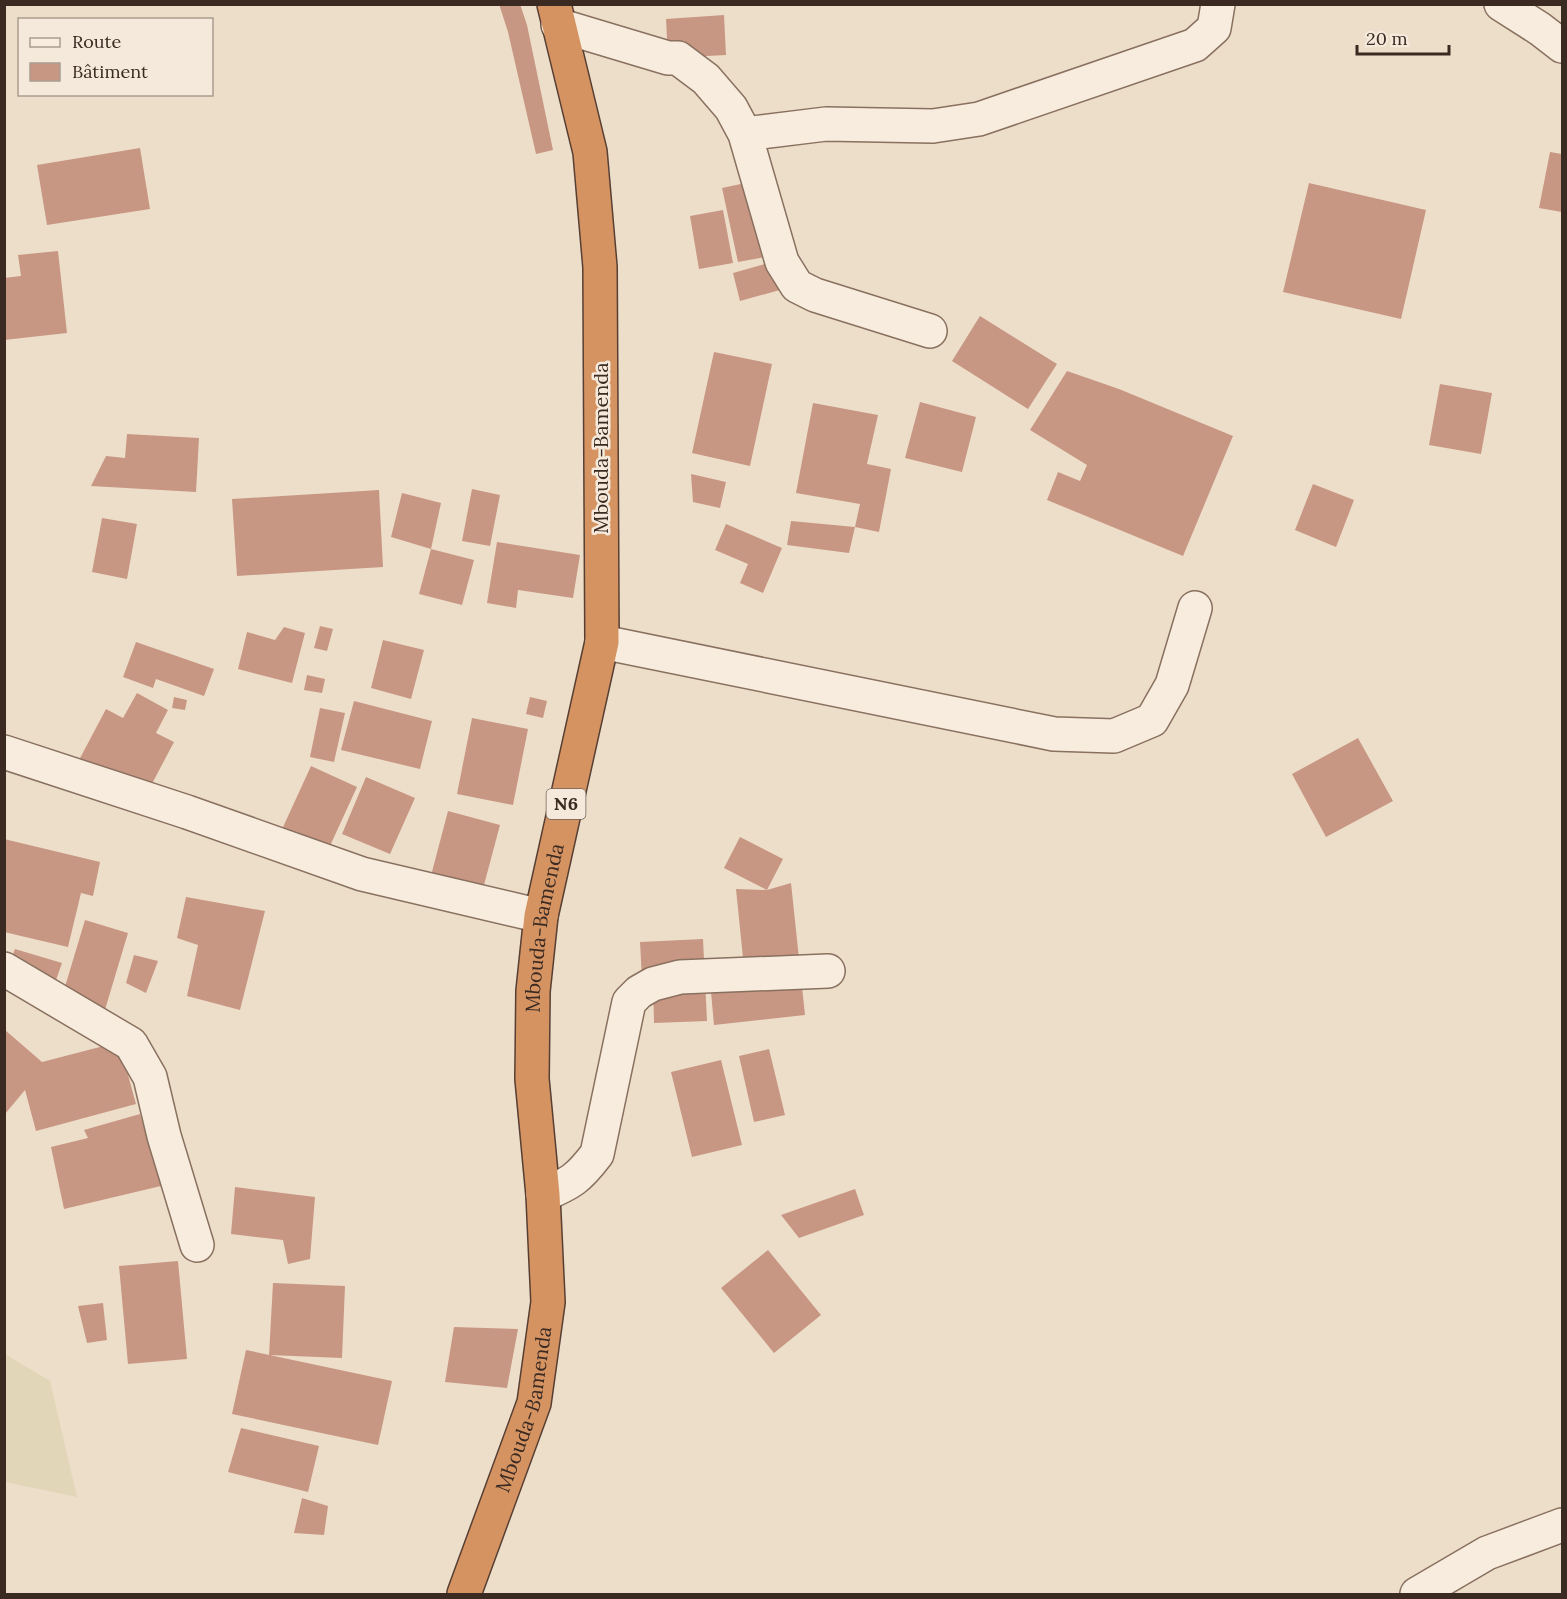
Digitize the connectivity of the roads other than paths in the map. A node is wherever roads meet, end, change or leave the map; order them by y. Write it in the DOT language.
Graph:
graph roads {
  1 [pos="1218,4"];
  2 [pos="1501,4"];
  3 [pos="556,15"];
  4 [pos="1563,46"];
  5 [pos="746,134"];
  6 [pos="930,332"];
  7 [pos="1195,608"];
  8 [pos="602,642"];
  9 [pos="4,752"];
  10 [pos="541,916"];
  11 [pos="4,969"];
  12 [pos="828,971"];
  13 [pos="543,1195"];
  14 [pos="197,1245"];
  15 [pos="1563,1525"];
  16 [pos="464,1594"];
  17 [pos="1417,1594"];
  1 -- 5 [label="street"];
  2 -- 4 [label="street"];
  3 -- 5 [label="street"];
  3 -- 8 [label="highway, Mbouda-Bamenda / N6"];
  5 -- 6 [label="street"];
  7 -- 8 [label="street"];
  8 -- 10 [label="highway, Mbouda-Bamenda / N6"];
  9 -- 10 [label="street"];
  10 -- 13 [label="highway, Mbouda-Bamenda / N6"];
  11 -- 14 [label="street"];
  12 -- 13 [label="street"];
  13 -- 16 [label="highway, Mbouda-Bamenda / N6"];
  15 -- 17 [label="street"];
}
